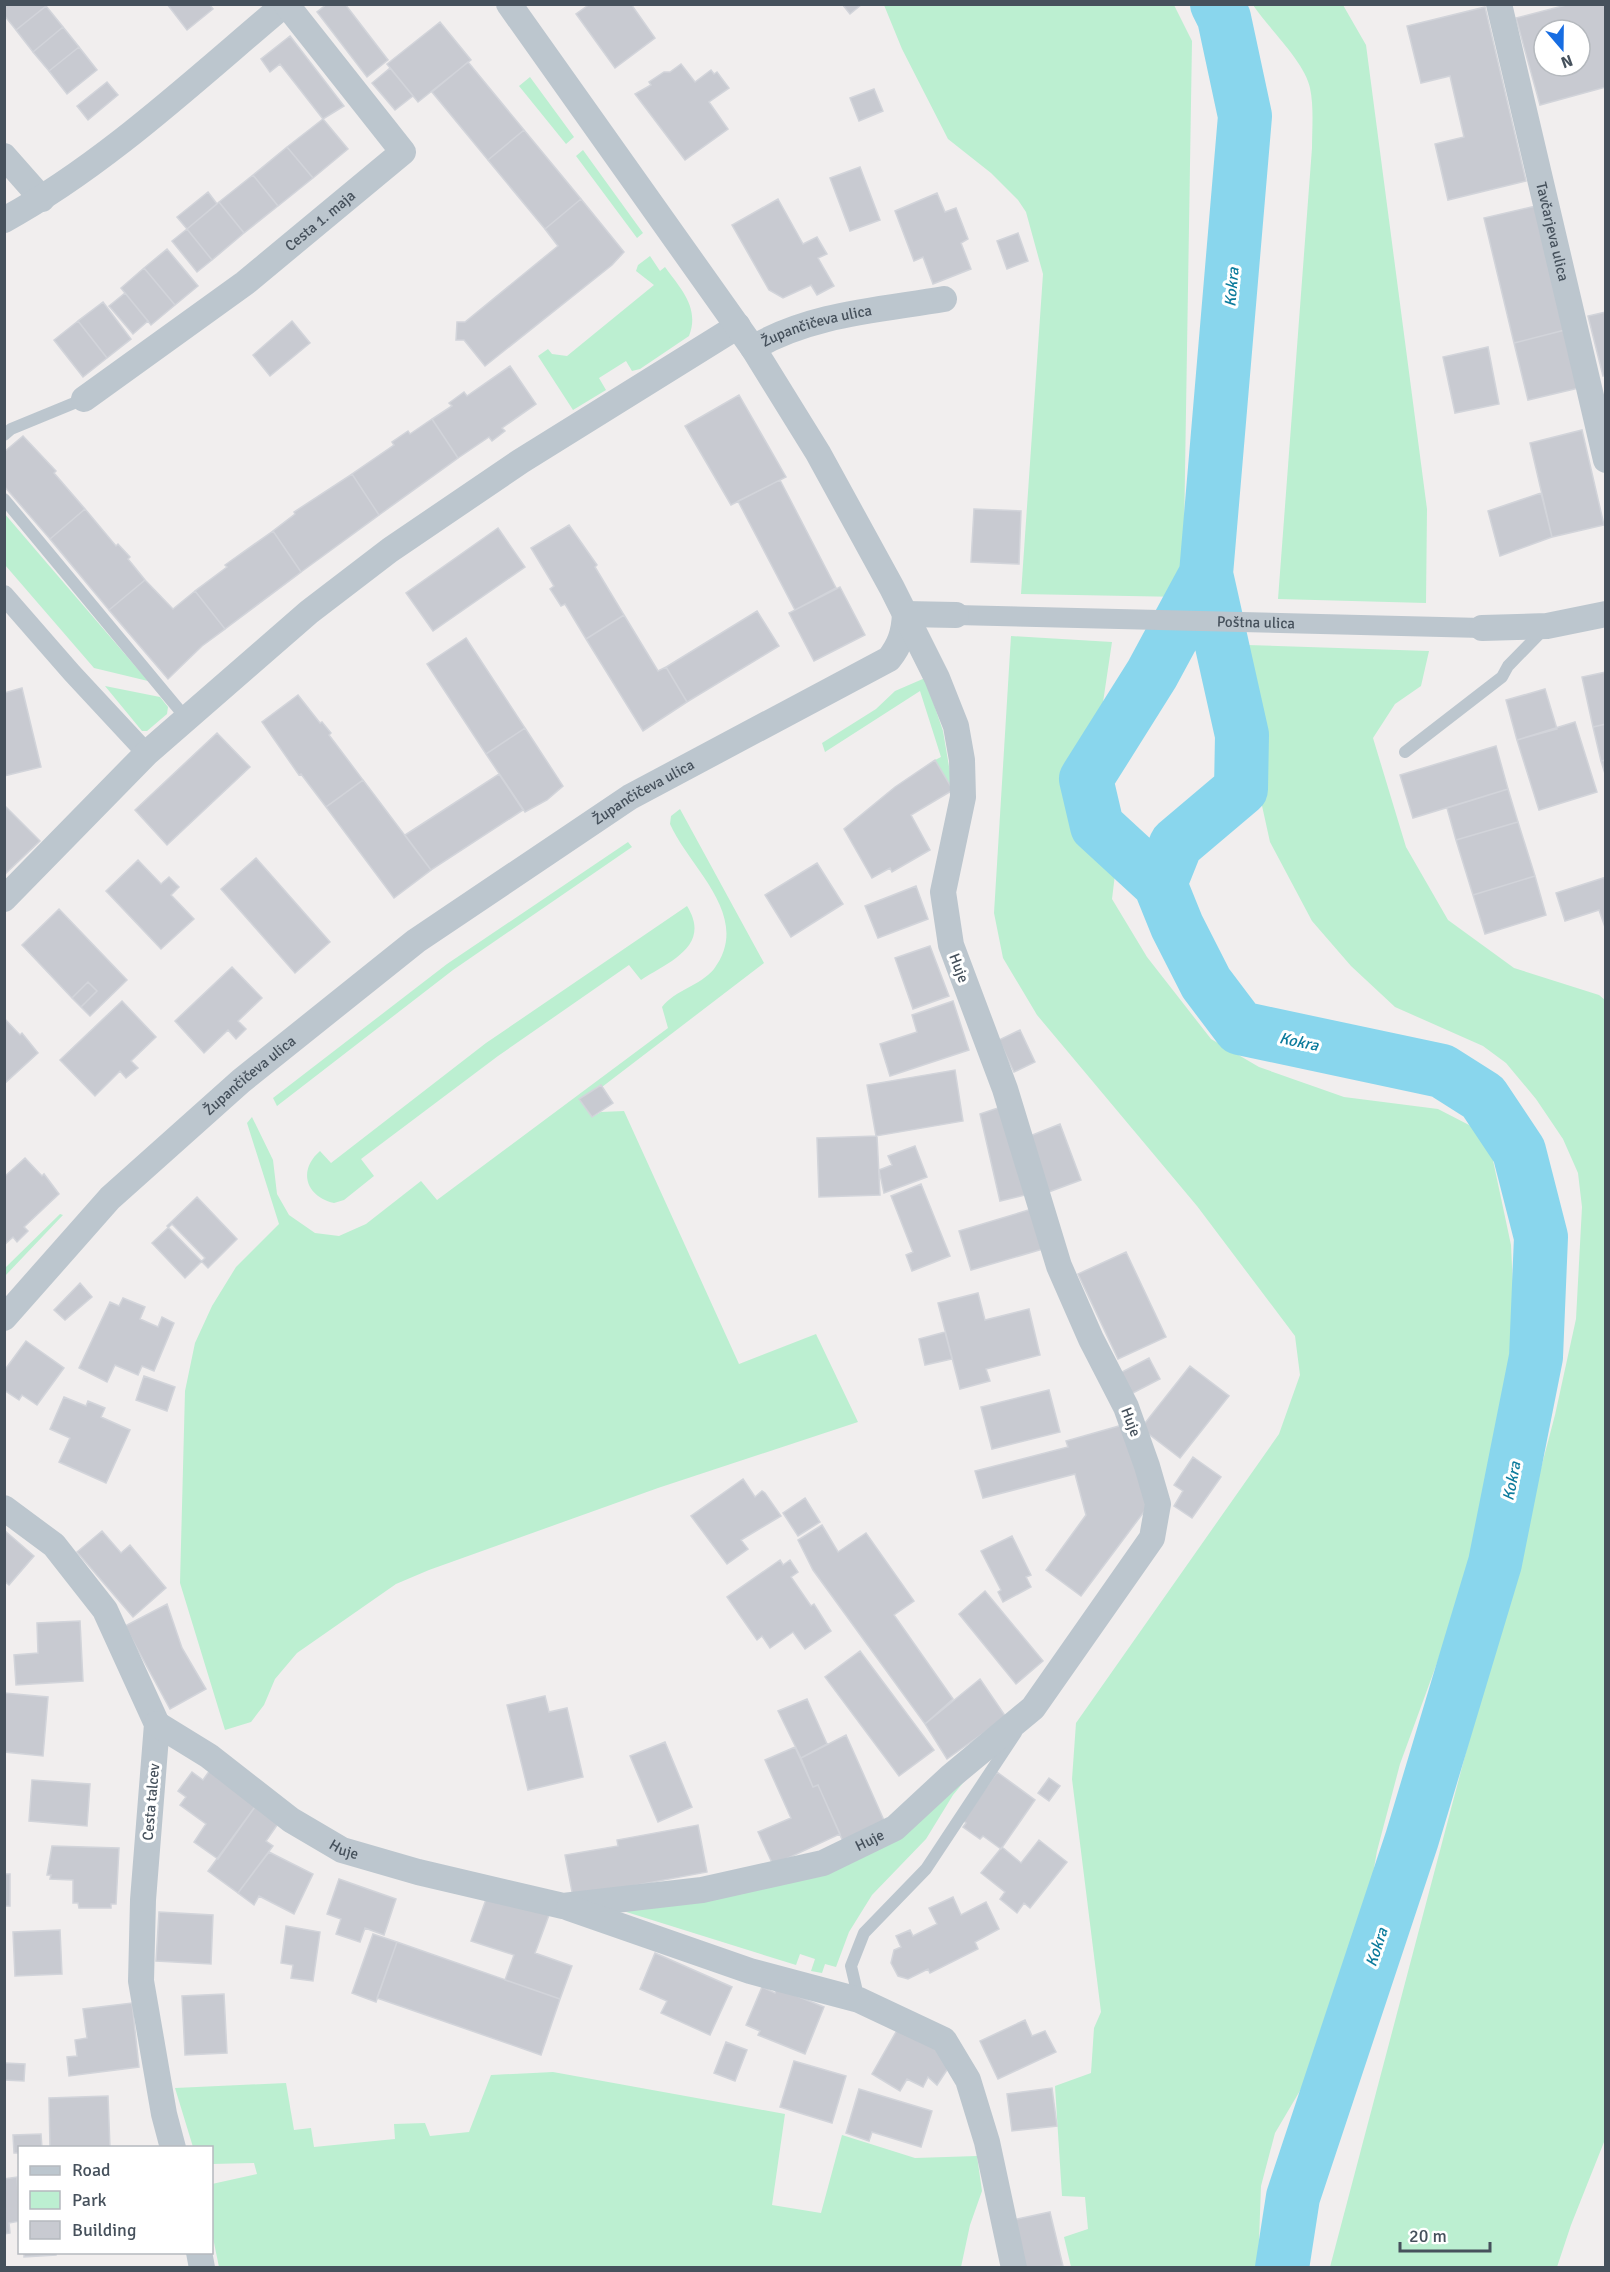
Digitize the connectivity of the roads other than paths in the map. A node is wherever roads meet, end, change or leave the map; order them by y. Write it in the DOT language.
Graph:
graph roads {
  1 [pos="286,4"];
  2 [pos="509,4"];
  3 [pos="1499,4"];
  4 [pos="4,156"];
  5 [pos="42,199"];
  6 [pos="4,220"];
  7 [pos="944,299"];
  8 [pos="738,326"];
  9 [pos="753,348"];
  10 [pos="84,399"];
  11 [pos="4,435"];
  12 [pos="1605,460"];
  13 [pos="4,500"];
  14 [pos="4,595"];
  15 [pos="4,614"];
  16 [pos="905,614"];
  17 [pos="1605,614"];
  18 [pos="956,615"];
  19 [pos="31,626"];
  20 [pos="1547,626"];
  21 [pos="1482,628"];
  22 [pos="186,718"];
  23 [pos="138,744"];
  24 [pos="1405,752"];
  25 [pos="4,899"];
  26 [pos="6,1315"];
  27 [pos="4,1508"];
  28 [pos="1033,1708"];
  29 [pos="157,1724"];
  30 [pos="563,1906"];
  31 [pos="859,2001"];
  32 [pos="172,2146"];
  33 [pos="1014,2268"];
  1 -- 5 [label="street, Cesta 1. maja"];
  1 -- 10 [label="street, Cesta 1. maja"];
  2 -- 8 [label="street"];
  3 -- 12 [label="street, Tavčarjeva ulica"];
  4 -- 5 [label="street"];
  5 -- 6 [label="street, Cesta 1. maja"];
  7 -- 9 [label="street, Župančičeva ulica"];
  8 -- 9 [label="street"];
  8 -- 22 [label="street"];
  9 -- 16 [label="street, Župančičeva ulica"];
  10 -- 11 [label="lane"];
  13 -- 22 [label="lane"];
  14 -- 19 [label="street"];
  15 -- 19 [label="street"];
  16 -- 18 [label="street, Poštna ulica"];
  16 -- 26 [label="street, Župančičeva ulica"];
  16 -- 28 [label="street, Huje"];
  17 -- 20 [label="street, Poštna ulica"];
  18 -- 21 [label="street, Poštna ulica"];
  19 -- 23 [label="street"];
  20 -- 21 [label="street, Poštna ulica"];
  20 -- 24 [label="lane"];
  22 -- 25 [label="street"];
  27 -- 29 [label="street, Cesta talcev"];
  28 -- 30 [label="street, Huje"];
  28 -- 31 [label="lane"];
  29 -- 30 [label="street, Huje"];
  29 -- 32 [label="street, Cesta talcev"];
  30 -- 31 [label="street, Huje"];
  31 -- 33 [label="street, Huje"];
}
